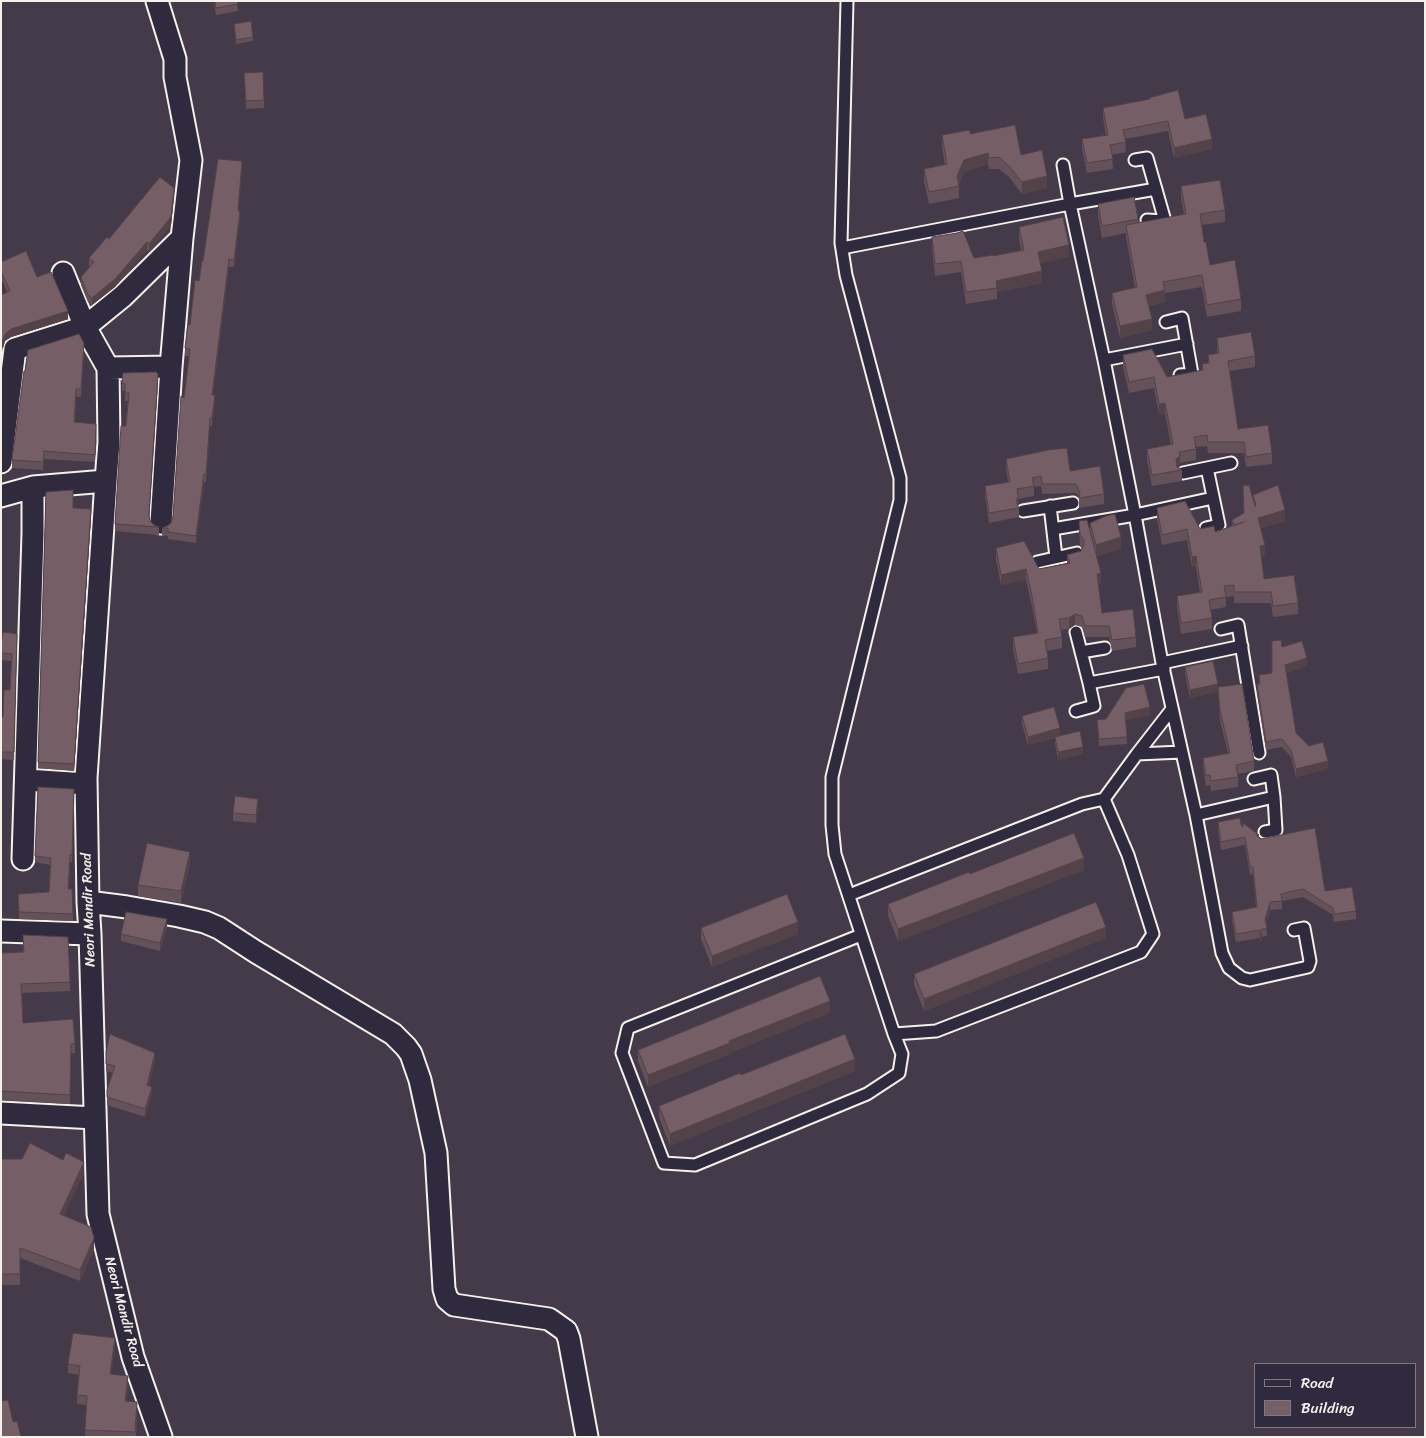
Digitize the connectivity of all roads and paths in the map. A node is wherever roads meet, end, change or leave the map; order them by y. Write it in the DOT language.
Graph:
graph roads {
  1 [pos="157,1"];
  2 [pos="847,1"];
  3 [pos="1135,160"];
  4 [pos="1063,166"];
  5 [pos="1156,189"];
  6 [pos="1070,204"];
  7 [pos="1147,220"];
  8 [pos="182,238"];
  9 [pos="842,248"];
  10 [pos="64,273"];
  11 [pos="1166,322"];
  12 [pos="86,327"];
  13 [pos="1187,344"];
  14 [pos="8,351"];
  15 [pos="1104,360"];
  16 [pos="171,367"];
  17 [pos="108,368"];
  18 [pos="1171,376"];
  19 [pos="1,462"];
  20 [pos="1231,463"];
  21 [pos="1207,468"];
  22 [pos="1183,474"];
  23 [pos="106,481"];
  24 [pos="33,488"];
  25 [pos="1,496"];
  26 [pos="1213,498"];
  27 [pos="1073,503"];
  28 [pos="1050,506"];
  29 [pos="1023,511"];
  30 [pos="1136,515"];
  31 [pos="161,523"];
  32 [pos="1206,528"];
  33 [pos="1053,529"];
  34 [pos="1077,553"];
  35 [pos="1056,557"];
  36 [pos="1037,562"];
  37 [pos="1221,629"];
  38 [pos="1076,632"];
  39 [pos="1242,646"];
  40 [pos="1105,648"];
  41 [pos="1081,652"];
  42 [pos="1163,666"];
  43 [pos="1089,683"];
  44 [pos="1172,709"];
  45 [pos="1076,711"];
  46 [pos="1182,752"];
  47 [pos="1259,753"];
  48 [pos="1136,754"];
  49 [pos="1254,779"];
  50 [pos="26,780"];
  51 [pos="86,784"];
  52 [pos="1274,797"];
  53 [pos="1104,799"];
  54 [pos="1196,815"];
  55 [pos="1265,832"];
  56 [pos="22,859"];
  57 [pos="849,895"];
  58 [pos="88,902"];
  59 [pos="1294,930"];
  60 [pos="1,931"];
  61 [pos="90,934"];
  62 [pos="861,936"];
  63 [pos="894,1034"];
  64 [pos="1,1113"];
  65 [pos="95,1118"];
  66 [pos="161,1437"];
  67 [pos="588,1437"];
  1 -- 8 [label="street"];
  2 -- 9 [label="lane"];
  3 -- 5 [label="lane"];
  4 -- 6 [label="lane"];
  5 -- 6 [label="lane"];
  5 -- 7 [label="lane"];
  6 -- 9 [label="lane"];
  6 -- 15 [label="lane"];
  8 -- 12 [label="street"];
  8 -- 16 [label="street"];
  9 -- 57 [label="lane"];
  10 -- 12 [label="street"];
  11 -- 13 [label="lane"];
  12 -- 14 [label="street"];
  12 -- 17 [label="street"];
  13 -- 15 [label="lane"];
  13 -- 18 [label="lane"];
  14 -- 19 [label="street"];
  15 -- 30 [label="lane"];
  16 -- 17 [label="street"];
  16 -- 31 [label="street"];
  17 -- 23 [label="street, Neori Mandir Road"];
  20 -- 21 [label="lane"];
  21 -- 22 [label="lane"];
  21 -- 26 [label="lane"];
  23 -- 24 [label="street"];
  23 -- 51 [label="street, Neori Mandir Road"];
  24 -- 25 [label="street"];
  24 -- 50 [label="street"];
  26 -- 30 [label="lane"];
  26 -- 32 [label="lane"];
  27 -- 28 [label="lane"];
  28 -- 29 [label="lane"];
  28 -- 33 [label="lane"];
  30 -- 33 [label="lane"];
  30 -- 42 [label="lane"];
  33 -- 35 [label="lane"];
  34 -- 35 [label="lane"];
  35 -- 36 [label="lane"];
  37 -- 39 [label="lane"];
  38 -- 41 [label="lane"];
  39 -- 42 [label="lane"];
  39 -- 47 [label="lane"];
  40 -- 41 [label="lane"];
  41 -- 43 [label="lane"];
  42 -- 43 [label="lane"];
  42 -- 44 [label="lane"];
  43 -- 45 [label="lane"];
  44 -- 46 [label="lane"];
  44 -- 48 [label="lane"];
  46 -- 48 [label="lane"];
  46 -- 54 [label="lane"];
  48 -- 53 [label="lane"];
  49 -- 52 [label="lane"];
  50 -- 51 [label="street"];
  50 -- 56 [label="street"];
  51 -- 58 [label="street, Neori Mandir Road"];
  52 -- 54 [label="lane"];
  52 -- 55 [label="lane"];
  53 -- 57 [label="lane"];
  53 -- 63 [label="lane"];
  54 -- 59 [label="lane"];
  57 -- 62 [label="lane"];
  58 -- 61 [label="street, Neori Mandir Road"];
  58 -- 67 [label="street"];
  60 -- 61 [label="street"];
  61 -- 65 [label="street, Neori Mandir Road"];
  62 -- 63 [label="lane"];
  62 -- 63 [label="lane"];
  64 -- 65 [label="street"];
  65 -- 66 [label="street, Neori Mandir Road"];
}
